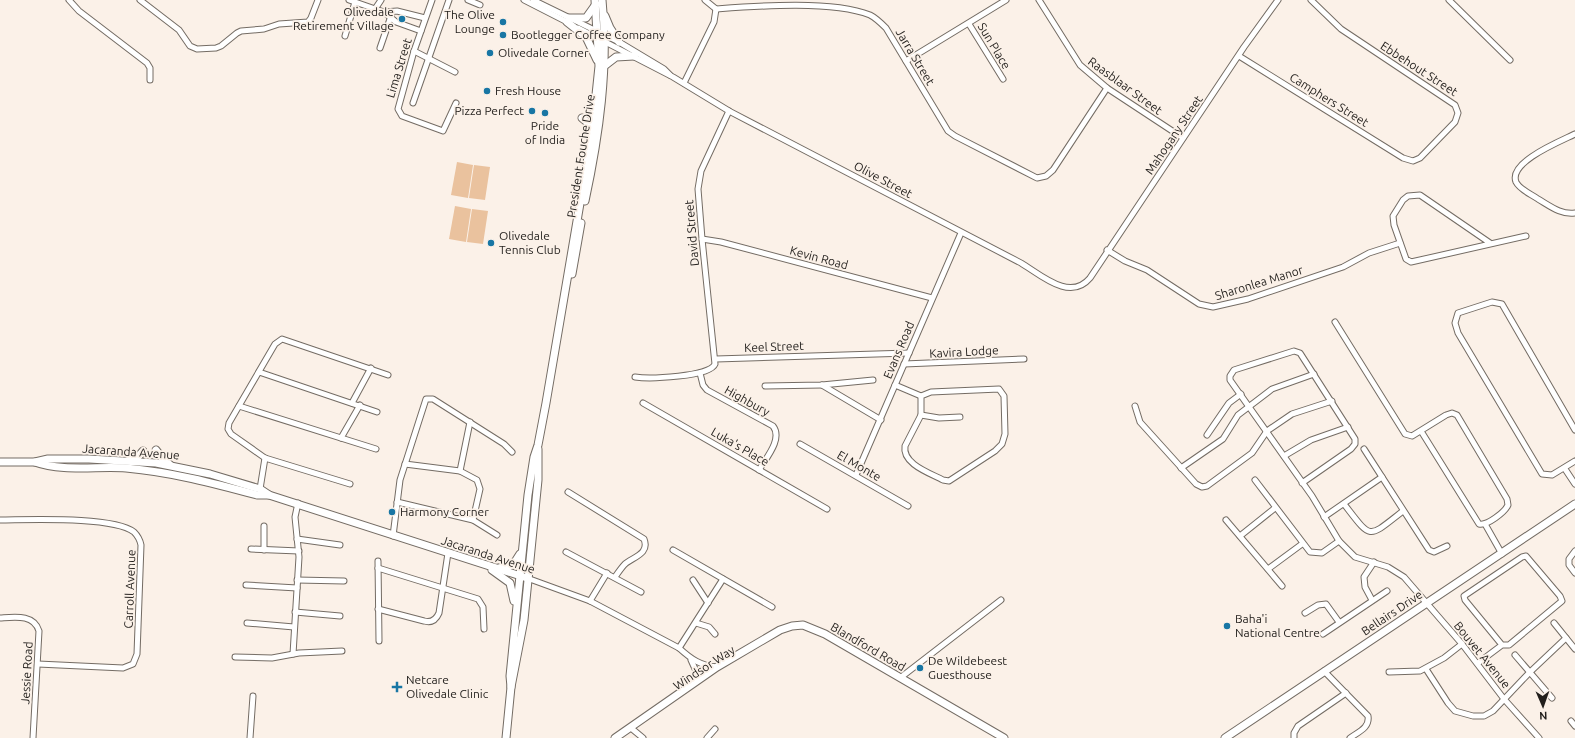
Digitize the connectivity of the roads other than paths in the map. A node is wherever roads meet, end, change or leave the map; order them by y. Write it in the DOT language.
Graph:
graph roads {
  1 [pos="69,0"];
  2 [pos="140,0"];
  3 [pos="318,0"];
  4 [pos="349,0"];
  5 [pos="380,0"];
  6 [pos="432,0"];
  7 [pos="449,0"];
  8 [pos="468,0"];
  9 [pos="524,0"];
  10 [pos="533,0"];
  11 [pos="705,0"];
  12 [pos="1006,0"];
  13 [pos="1039,0"];
  14 [pos="1278,0"];
  15 [pos="1311,0"];
  16 [pos="1449,0"];
  17 [pos="355,2"];
  18 [pos="599,2"];
  19 [pos="480,5"];
  20 [pos="375,9"];
  21 [pos="716,9"];
  22 [pos="384,12"];
  23 [pos="392,12"];
  24 [pos="390,18"];
  25 [pos="425,18"];
  26 [pos="568,20"];
  27 [pos="969,24"];
  28 [pos="421,31"];
  29 [pos="345,36"];
  30 [pos="601,36"];
  31 [pos="618,42"];
  32 [pos="380,48"];
  33 [pos="414,51"];
  34 [pos="634,56"];
  35 [pos="1239,56"];
  36 [pos="427,57"];
  37 [pos="1510,60"];
  38 [pos="906,61"];
  39 [pos="601,66"];
  40 [pos="454,72"];
  41 [pos="673,77"];
  42 [pos="1003,79"];
  43 [pos="150,80"];
  44 [pos="684,83"];
  45 [pos="1107,88"];
  46 [pos="413,103"];
  47 [pos="456,103"];
  48 [pos="729,111"];
  49 [pos="582,118"];
  50 [pos="592,133"];
  51 [pos="1575,134"];
  52 [pos="1183,138"];
  53 [pos="1410,161"];
  54 [pos="1575,213"];
  55 [pos="961,232"];
  56 [pos="1526,236"];
  57 [pos="702,238"];
  58 [pos="1400,243"];
  59 [pos="1490,243"];
  60 [pos="1108,250"];
  61 [pos="1086,282"];
  62 [pos="932,298"];
  63 [pos="1335,322"];
  64 [pos="557,336"];
  65 [pos="909,353"];
  66 [pos="716,359"];
  67 [pos="1024,359"];
  68 [pos="904,364"];
  69 [pos="371,368"];
  70 [pos="259,372"];
  71 [pos="700,373"];
  72 [pos="1314,374"];
  73 [pos="388,375"];
  74 [pos="635,377"];
  75 [pos="873,380"];
  76 [pos="822,385"];
  77 [pos="895,385"];
  78 [pos="765,386"];
  79 [pos="1242,394"];
  80 [pos="921,396"];
  81 [pos="1332,401"];
  82 [pos="352,402"];
  83 [pos="643,403"];
  84 [pos="360,405"];
  85 [pos="1249,405"];
  86 [pos="239,406"];
  87 [pos="1135,406"];
  88 [pos="378,412"];
  89 [pos="921,415"];
  90 [pos="960,417"];
  91 [pos="881,420"];
  92 [pos="470,422"];
  93 [pos="1348,426"];
  94 [pos="1575,430"];
  95 [pos="1267,431"];
  96 [pos="1420,431"];
  97 [pos="1207,435"];
  98 [pos="341,438"];
  99 [pos="800,444"];
  100 [pos="538,445"];
  101 [pos="376,449"];
  102 [pos="1364,449"];
  103 [pos="156,450"];
  104 [pos="144,451"];
  105 [pos="512,452"];
  106 [pos="1284,456"];
  107 [pos="265,458"];
  108 [pos="127,461"];
  109 [pos="0,462"];
  110 [pos="35,462"];
  111 [pos="405,464"];
  112 [pos="1574,464"];
  113 [pos="170,465"];
  114 [pos="1181,468"];
  115 [pos="1565,469"];
  116 [pos="759,470"];
  117 [pos="460,471"];
  118 [pos="856,475"];
  119 [pos="1382,477"];
  120 [pos="1255,480"];
  121 [pos="1302,483"];
  122 [pos="350,484"];
  123 [pos="1575,484"];
  124 [pos="260,489"];
  125 [pos="568,492"];
  126 [pos="268,495"];
  127 [pos="397,502"];
  128 [pos="298,503"];
  129 [pos="1344,504"];
  130 [pos="1574,504"];
  131 [pos="908,506"];
  132 [pos="1275,508"];
  133 [pos="827,509"];
  134 [pos="1403,511"];
  135 [pos="1324,517"];
  136 [pos="0,520"];
  137 [pos="473,520"];
  138 [pos="1226,520"];
  139 [pos="1485,524"];
  140 [pos="264,526"];
  141 [pos="497,535"];
  142 [pos="393,536"];
  143 [pos="1240,536"];
  144 [pos="297,539"];
  145 [pos="1340,541"];
  146 [pos="523,542"];
  147 [pos="1302,544"];
  148 [pos="340,545"];
  149 [pos="1447,546"];
  150 [pos="251,549"];
  151 [pos="264,550"];
  152 [pos="673,550"];
  153 [pos="299,551"];
  154 [pos="1575,551"];
  155 [pos="566,552"];
  156 [pos="448,554"];
  157 [pos="1502,554"];
  158 [pos="378,561"];
  159 [pos="1374,562"];
  160 [pos="484,564"];
  161 [pos="378,568"];
  162 [pos="497,569"];
  163 [pos="1268,569"];
  164 [pos="607,573"];
  165 [pos="1575,573"];
  166 [pos="520,576"];
  167 [pos="614,577"];
  168 [pos="527,578"];
  169 [pos="723,579"];
  170 [pos="297,580"];
  171 [pos="693,580"];
  172 [pos="344,581"];
  173 [pos="246,586"];
  174 [pos="1282,586"];
  175 [pos="297,588"];
  176 [pos="442,588"];
  177 [pos="1387,591"];
  178 [pos="641,592"];
  179 [pos="1001,600"];
  180 [pos="1372,600"];
  181 [pos="590,601"];
  182 [pos="708,603"];
  183 [pos="1426,603"];
  184 [pos="772,607"];
  185 [pos="378,609"];
  186 [pos="295,612"];
  187 [pos="1305,614"];
  188 [pos="340,616"];
  189 [pos="0,618"];
  190 [pos="515,619"];
  191 [pos="1339,622"];
  192 [pos="247,623"];
  193 [pos="696,623"];
  194 [pos="1554,623"];
  195 [pos="803,625"];
  196 [pos="294,626"];
  197 [pos="484,629"];
  198 [pos="715,634"];
  199 [pos="1322,634"];
  200 [pos="1566,638"];
  201 [pos="379,641"];
  202 [pos="1462,644"];
  203 [pos="1502,645"];
  204 [pos="754,646"];
  205 [pos="679,648"];
  206 [pos="1575,649"];
  207 [pos="342,651"];
  208 [pos="293,654"];
  209 [pos="1516,655"];
  210 [pos="235,657"];
  211 [pos="691,659"];
  212 [pos="1478,663"];
  213 [pos="38,664"];
  214 [pos="717,667"];
  215 [pos="1426,669"];
  216 [pos="1324,671"];
  217 [pos="1389,672"];
  218 [pos="1529,673"];
  219 [pos="900,678"];
  220 [pos="695,682"];
  221 [pos="511,687"];
  222 [pos="1346,693"];
  223 [pos="253,696"];
  224 [pos="1552,698"];
  225 [pos="1504,699"];
  226 [pos="664,706"];
  227 [pos="1571,721"];
  228 [pos="1575,726"];
  229 [pos="631,728"];
  230 [pos="715,729"];
  231 [pos="33,738"];
  232 [pos="250,738"];
  233 [pos="506,738"];
  234 [pos="615,738"];
  235 [pos="642,738"];
  236 [pos="707,738"];
  237 [pos="1004,738"];
  238 [pos="1225,738"];
  239 [pos="1294,738"];
  240 [pos="1350,738"];
  241 [pos="1539,738"];
  1 -- 43 [label="street"];
  2 -- 3 [label="street"];
  4 -- 17 [label="street"];
  5 -- 20 [label="street"];
  6 -- 25 [label="street, Lima Street"];
  7 -- 36 [label="street"];
  8 -- 19 [label="street"];
  9 -- 26 [label="street, Olive Street"];
  10 -- 26 [label="street, Olive Street"];
  11 -- 21 [label="street"];
  12 -- 27 [label="street"];
  13 -- 45 [label="street, Raasblaar Street"];
  14 -- 35 [label="street, Mahogany Street"];
  15 -- 53 [label="street, Ebbehout Street"];
  16 -- 37 [label="street"];
  17 -- 20 [label="street"];
  17 -- 29 [label="street"];
  18 -- 26 [label="street"];
  18 -- 30 [label="street, President Fouche Drive"];
  18 -- 31 [label="street"];
  20 -- 22 [label="street"];
  21 -- 38 [label="street, Jarra Street"];
  21 -- 44 [label="street"];
  22 -- 23 [label="street"];
  22 -- 24 [label="street"];
  23 -- 24 [label="street"];
  23 -- 25 [label="street"];
  24 -- 28 [label="street"];
  24 -- 32 [label="street"];
  25 -- 28 [label="street, Lima Street"];
  26 -- 30 [label="street, Olive Street"];
  26 -- 39 [label="street"];
  27 -- 38 [label="street"];
  27 -- 42 [label="street, Sun Place"];
  28 -- 33 [label="street, Lima Street"];
  30 -- 31 [label="street, Olive Street"];
  30 -- 34 [label="street, Olive Street"];
  30 -- 39 [label="street, President Fouche Drive"];
  31 -- 41 [label="street, Olive Street"];
  33 -- 36 [label="street"];
  33 -- 47 [label="street, Lima Street"];
  34 -- 39 [label="street"];
  34 -- 41 [label="street, Olive Street"];
  35 -- 52 [label="street, Mahogany Street"];
  35 -- 53 [label="street, Camphers Street"];
  36 -- 40 [label="street"];
  36 -- 46 [label="street"];
  38 -- 45 [label="street, Jarra Street"];
  39 -- 50 [label="street, President Fouche Drive"];
  39 -- 64 [label="street, President Fouche Drive"];
  41 -- 44 [label="street, Olive Street"];
  44 -- 48 [label="street, Olive Street"];
  45 -- 52 [label="street, Raasblaar Street"];
  48 -- 55 [label="street, Olive Street"];
  48 -- 57 [label="street, David Street"];
  49 -- 50 [label="street"];
  50 -- 64 [label="street, President Fouche Drive"];
  51 -- 54 [label="street"];
  52 -- 60 [label="street, Mahogany Street"];
  55 -- 61 [label="street, Olive Street"];
  55 -- 62 [label="street, Evans Road"];
  56 -- 59 [label="street"];
  57 -- 62 [label="street, Kevin Road"];
  57 -- 66 [label="street, David Street"];
  58 -- 59 [label="street"];
  58 -- 59 [label="street"];
  58 -- 60 [label="street, Sharonlea Manor"];
  60 -- 61 [label="street, Mahogany Street"];
  62 -- 65 [label="street, Evans Road"];
  63 -- 96 [label="street"];
  64 -- 100 [label="street, President Fouche Drive"];
  65 -- 66 [label="street, Keel Street"];
  65 -- 68 [label="street, Evans Road"];
  66 -- 71 [label="street"];
  67 -- 68 [label="street, Kavira Lodge"];
  68 -- 77 [label="street, Evans Road"];
  69 -- 70 [label="street"];
  69 -- 73 [label="street"];
  69 -- 82 [label="street"];
  70 -- 82 [label="street"];
  70 -- 86 [label="street"];
  71 -- 74 [label="street"];
  71 -- 116 [label="street, Highbury"];
  72 -- 79 [label="street, Bouvet Avenue"];
  72 -- 81 [label="street"];
  72 -- 85 [label="street"];
  75 -- 76 [label="street"];
  76 -- 78 [label="street"];
  76 -- 91 [label="street"];
  77 -- 80 [label="street"];
  77 -- 91 [label="street, Evans Road"];
  79 -- 85 [label="street, Bouvet Avenue"];
  79 -- 97 [label="street"];
  80 -- 89 [label="street"];
  80 -- 89 [label="street"];
  81 -- 93 [label="street"];
  81 -- 95 [label="street"];
  82 -- 84 [label="street"];
  83 -- 116 [label="street, Luka's Place"];
  84 -- 88 [label="street"];
  84 -- 98 [label="street"];
  85 -- 95 [label="street, Bouvet Avenue"];
  85 -- 114 [label="street"];
  86 -- 98 [label="street"];
  86 -- 107 [label="street"];
  87 -- 114 [label="street"];
  89 -- 90 [label="street"];
  91 -- 118 [label="street, Evans Road"];
  92 -- 105 [label="street"];
  92 -- 111 [label="street"];
  92 -- 117 [label="street"];
  93 -- 106 [label="street"];
  93 -- 121 [label="street"];
  94 -- 115 [label="street"];
  95 -- 106 [label="street, Bouvet Avenue"];
  95 -- 114 [label="street"];
  96 -- 139 [label="street"];
  96 -- 139 [label="street"];
  98 -- 101 [label="street"];
  99 -- 118 [label="street, El Monte"];
  100 -- 146 [label="street, President Fouche Drive"];
  100 -- 168 [label="street, President Fouche Drive"];
  102 -- 119 [label="street"];
  103 -- 113 [label="street"];
  104 -- 108 [label="street"];
  106 -- 121 [label="street, Bouvet Avenue"];
  107 -- 122 [label="street"];
  107 -- 124 [label="street"];
  108 -- 110 [label="street, Jacaranda Avenue"];
  108 -- 113 [label="street, Jacaranda Avenue"];
  109 -- 110 [label="street, Jacaranda Avenue"];
  110 -- 126 [label="street, Jacaranda Avenue"];
  111 -- 117 [label="street"];
  111 -- 127 [label="street"];
  112 -- 115 [label="street"];
  113 -- 124 [label="street, Jacaranda Avenue"];
  115 -- 123 [label="street"];
  116 -- 133 [label="street, Luka's Place"];
  117 -- 137 [label="street"];
  118 -- 131 [label="street, El Monte"];
  119 -- 129 [label="street"];
  119 -- 134 [label="street"];
  120 -- 132 [label="street"];
  121 -- 135 [label="street, Bouvet Avenue"];
  124 -- 126 [label="street, Jacaranda Avenue"];
  125 -- 167 [label="street"];
  126 -- 128 [label="street, Jacaranda Avenue"];
  127 -- 137 [label="street"];
  127 -- 142 [label="street"];
  128 -- 142 [label="street, Jacaranda Avenue"];
  128 -- 144 [label="street"];
  129 -- 134 [label="street"];
  129 -- 135 [label="street"];
  130 -- 157 [label="street, Bellairs Drive"];
  132 -- 143 [label="street"];
  132 -- 147 [label="street"];
  134 -- 149 [label="street"];
  135 -- 145 [label="street, Bouvet Avenue"];
  136 -- 213 [label="street, Carroll Avenue"];
  137 -- 141 [label="street"];
  138 -- 143 [label="street"];
  139 -- 157 [label="street"];
  140 -- 151 [label="street"];
  142 -- 156 [label="street, Jacaranda Avenue"];
  143 -- 163 [label="street"];
  144 -- 148 [label="street"];
  144 -- 153 [label="street"];
  145 -- 147 [label="street"];
  145 -- 159 [label="street, Bouvet Avenue"];
  146 -- 162 [label="street"];
  146 -- 166 [label="street, President Fouche Drive"];
  147 -- 163 [label="street"];
  150 -- 151 [label="street"];
  151 -- 153 [label="street"];
  152 -- 169 [label="street"];
  153 -- 170 [label="street"];
  154 -- 165 [label="street"];
  155 -- 164 [label="street"];
  156 -- 160 [label="street, Jacaranda Avenue"];
  156 -- 176 [label="street"];
  157 -- 183 [label="street, Bellairs Drive"];
  158 -- 161 [label="street"];
  159 -- 180 [label="street"];
  159 -- 183 [label="street, Bouvet Avenue"];
  160 -- 162 [label="street, Jacaranda Avenue"];
  160 -- 190 [label="street"];
  161 -- 176 [label="street"];
  161 -- 185 [label="street"];
  162 -- 166 [label="street, Jacaranda Avenue"];
  163 -- 174 [label="street"];
  164 -- 167 [label="street"];
  164 -- 181 [label="street"];
  166 -- 168 [label="street, Jacaranda Avenue"];
  166 -- 190 [label="street, President Fouche Drive"];
  167 -- 178 [label="street"];
  168 -- 181 [label="street, Jacaranda Avenue"];
  168 -- 221 [label="street, President Fouche Drive"];
  169 -- 182 [label="street"];
  169 -- 184 [label="street"];
  170 -- 172 [label="street"];
  170 -- 175 [label="street"];
  171 -- 182 [label="street"];
  173 -- 175 [label="street"];
  175 -- 186 [label="street"];
  176 -- 185 [label="street"];
  176 -- 197 [label="street"];
  177 -- 180 [label="street"];
  179 -- 219 [label="street"];
  180 -- 191 [label="street"];
  181 -- 205 [label="street, Jacaranda Avenue"];
  182 -- 193 [label="street"];
  183 -- 202 [label="street, Bouvet Avenue"];
  183 -- 216 [label="street, Bellairs Drive"];
  185 -- 201 [label="street"];
  186 -- 188 [label="street"];
  186 -- 196 [label="street"];
  187 -- 191 [label="street"];
  189 -- 213 [label="street, Jessie Road"];
  190 -- 221 [label="street, President Fouche Drive"];
  191 -- 199 [label="street"];
  192 -- 196 [label="street"];
  193 -- 198 [label="street"];
  193 -- 205 [label="street"];
  194 -- 200 [label="street"];
  195 -- 204 [label="street, Windsor Way"];
  195 -- 219 [label="street, Blandford Road"];
  196 -- 208 [label="street"];
  200 -- 206 [label="street"];
  200 -- 218 [label="street"];
  202 -- 212 [label="street, Bouvet Avenue"];
  202 -- 215 [label="street"];
  203 -- 203 [label="street"];
  203 -- 212 [label="street"];
  204 -- 214 [label="street, Windsor Way"];
  204 -- 226 [label="street, Windsor Way"];
  205 -- 211 [label="street, Jacaranda Avenue"];
  207 -- 208 [label="street"];
  208 -- 210 [label="street"];
  209 -- 218 [label="street"];
  211 -- 214 [label="street, Jacaranda Avenue"];
  211 -- 220 [label="street"];
  212 -- 225 [label="street, Bouvet Avenue"];
  213 -- 231 [label="street, Jessie Road"];
  214 -- 220 [label="street, Windsor Way"];
  215 -- 217 [label="street"];
  215 -- 225 [label="street"];
  216 -- 222 [label="street"];
  216 -- 238 [label="street, Bellairs Drive"];
  218 -- 224 [label="street"];
  218 -- 225 [label="street"];
  219 -- 237 [label="street, Blandford Road"];
  220 -- 226 [label="street, Windsor Way"];
  221 -- 233 [label="street, President Fouche Drive"];
  222 -- 239 [label="street"];
  222 -- 240 [label="street"];
  223 -- 232 [label="street"];
  225 -- 241 [label="street, Bouvet Avenue"];
  226 -- 229 [label="street, Windsor Way"];
  227 -- 228 [label="street"];
  229 -- 234 [label="street, Windsor Way"];
  229 -- 235 [label="street"];
  230 -- 236 [label="street"];
}
